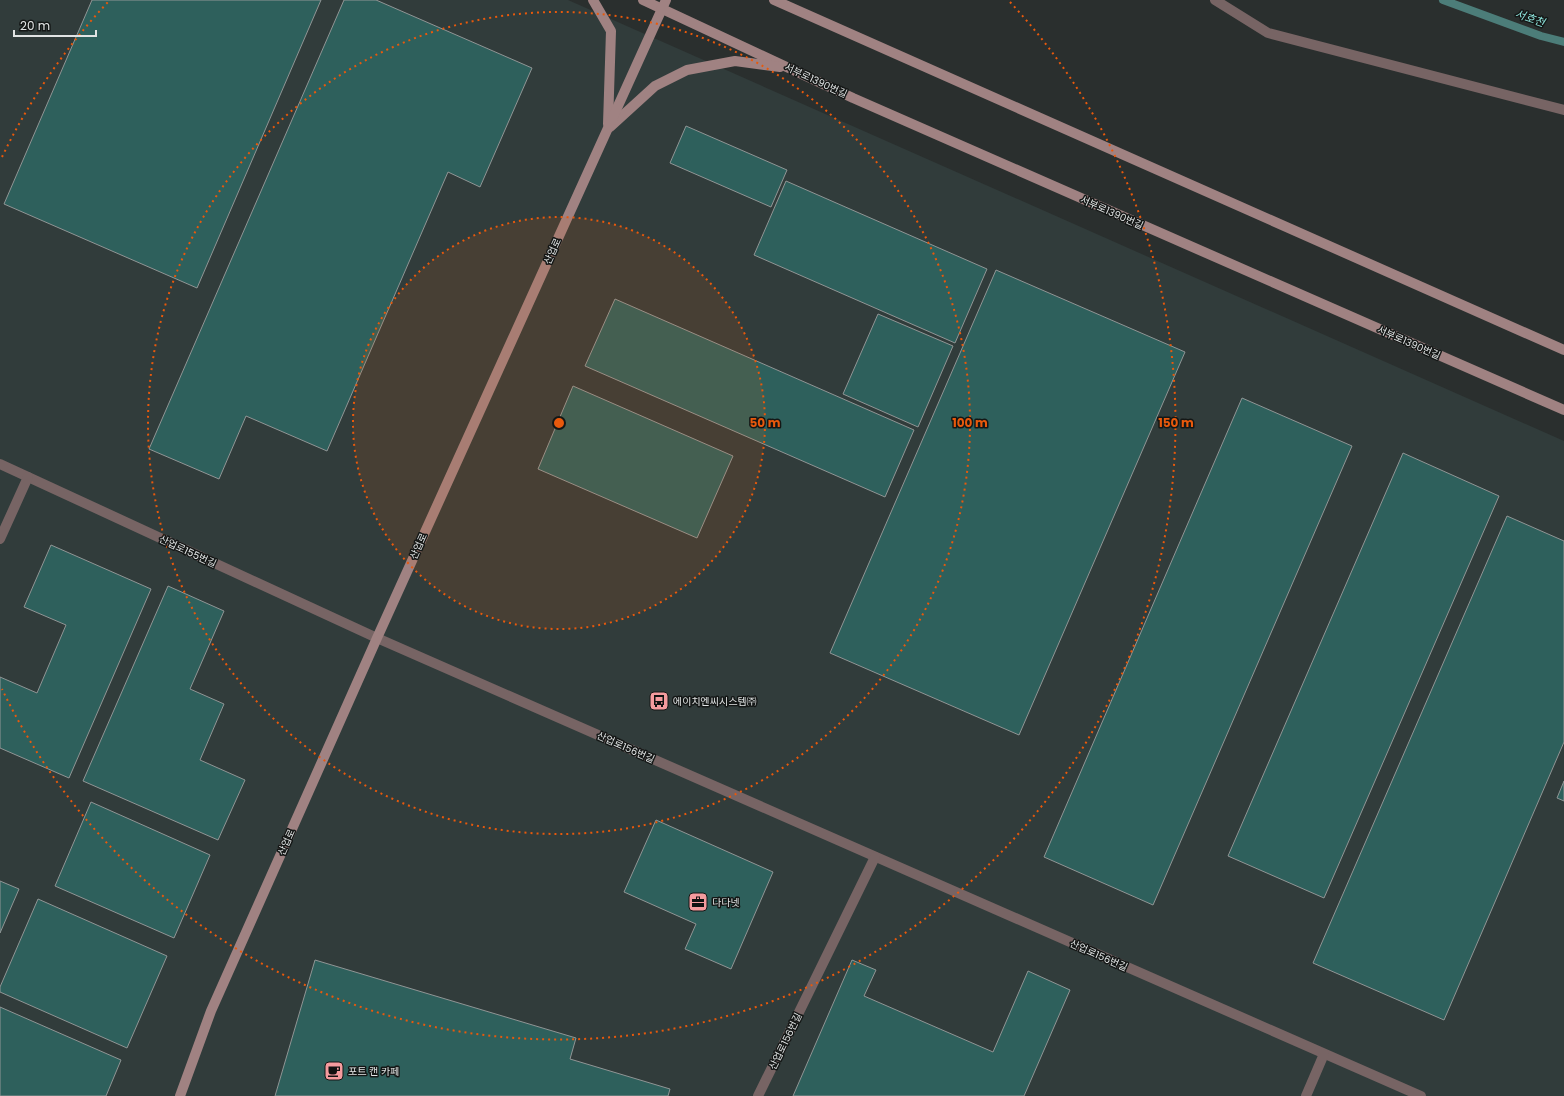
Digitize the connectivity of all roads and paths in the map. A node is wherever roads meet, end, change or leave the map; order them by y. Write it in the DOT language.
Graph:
graph roads {
  1 [pos="593,0"];
  2 [pos="643,0"];
  3 [pos="774,0"];
  4 [pos="1216,0"];
  5 [pos="664,4"];
  6 [pos="790,68"];
  7 [pos="1564,110"];
  8 [pos="607,130"];
  9 [pos="1564,350"];
  10 [pos="1564,410"];
  11 [pos="0,464"];
  12 [pos="28,477"];
  13 [pos="0,539"];
  14 [pos="377,638"];
  15 [pos="875,857"];
  16 [pos="1324,1054"];
  17 [pos="180,1096"];
  18 [pos="758,1096"];
  19 [pos="1306,1096"];
  20 [pos="1421,1096"];
  1 -- 8 [label="street"];
  2 -- 5 [label="street, 서부로1390번길"];
  3 -- 9 [label="street"];
  4 -- 7 [label="street"];
  5 -- 6 [label="street, 서부로1390번길"];
  5 -- 8 [label="street, 산업로"];
  6 -- 8 [label="street"];
  6 -- 10 [label="street, 서부로1390번길"];
  8 -- 14 [label="street, 산업로"];
  11 -- 12 [label="street, 산업로155번길"];
  12 -- 13 [label="street"];
  12 -- 14 [label="street, 산업로155번길"];
  14 -- 15 [label="street, 산업로156번길"];
  14 -- 17 [label="street, 산업로"];
  15 -- 16 [label="street, 산업로156번길"];
  15 -- 18 [label="street, 산업로156번길"];
  16 -- 19 [label="street"];
  16 -- 20 [label="street, 산업로156번길"];
}
